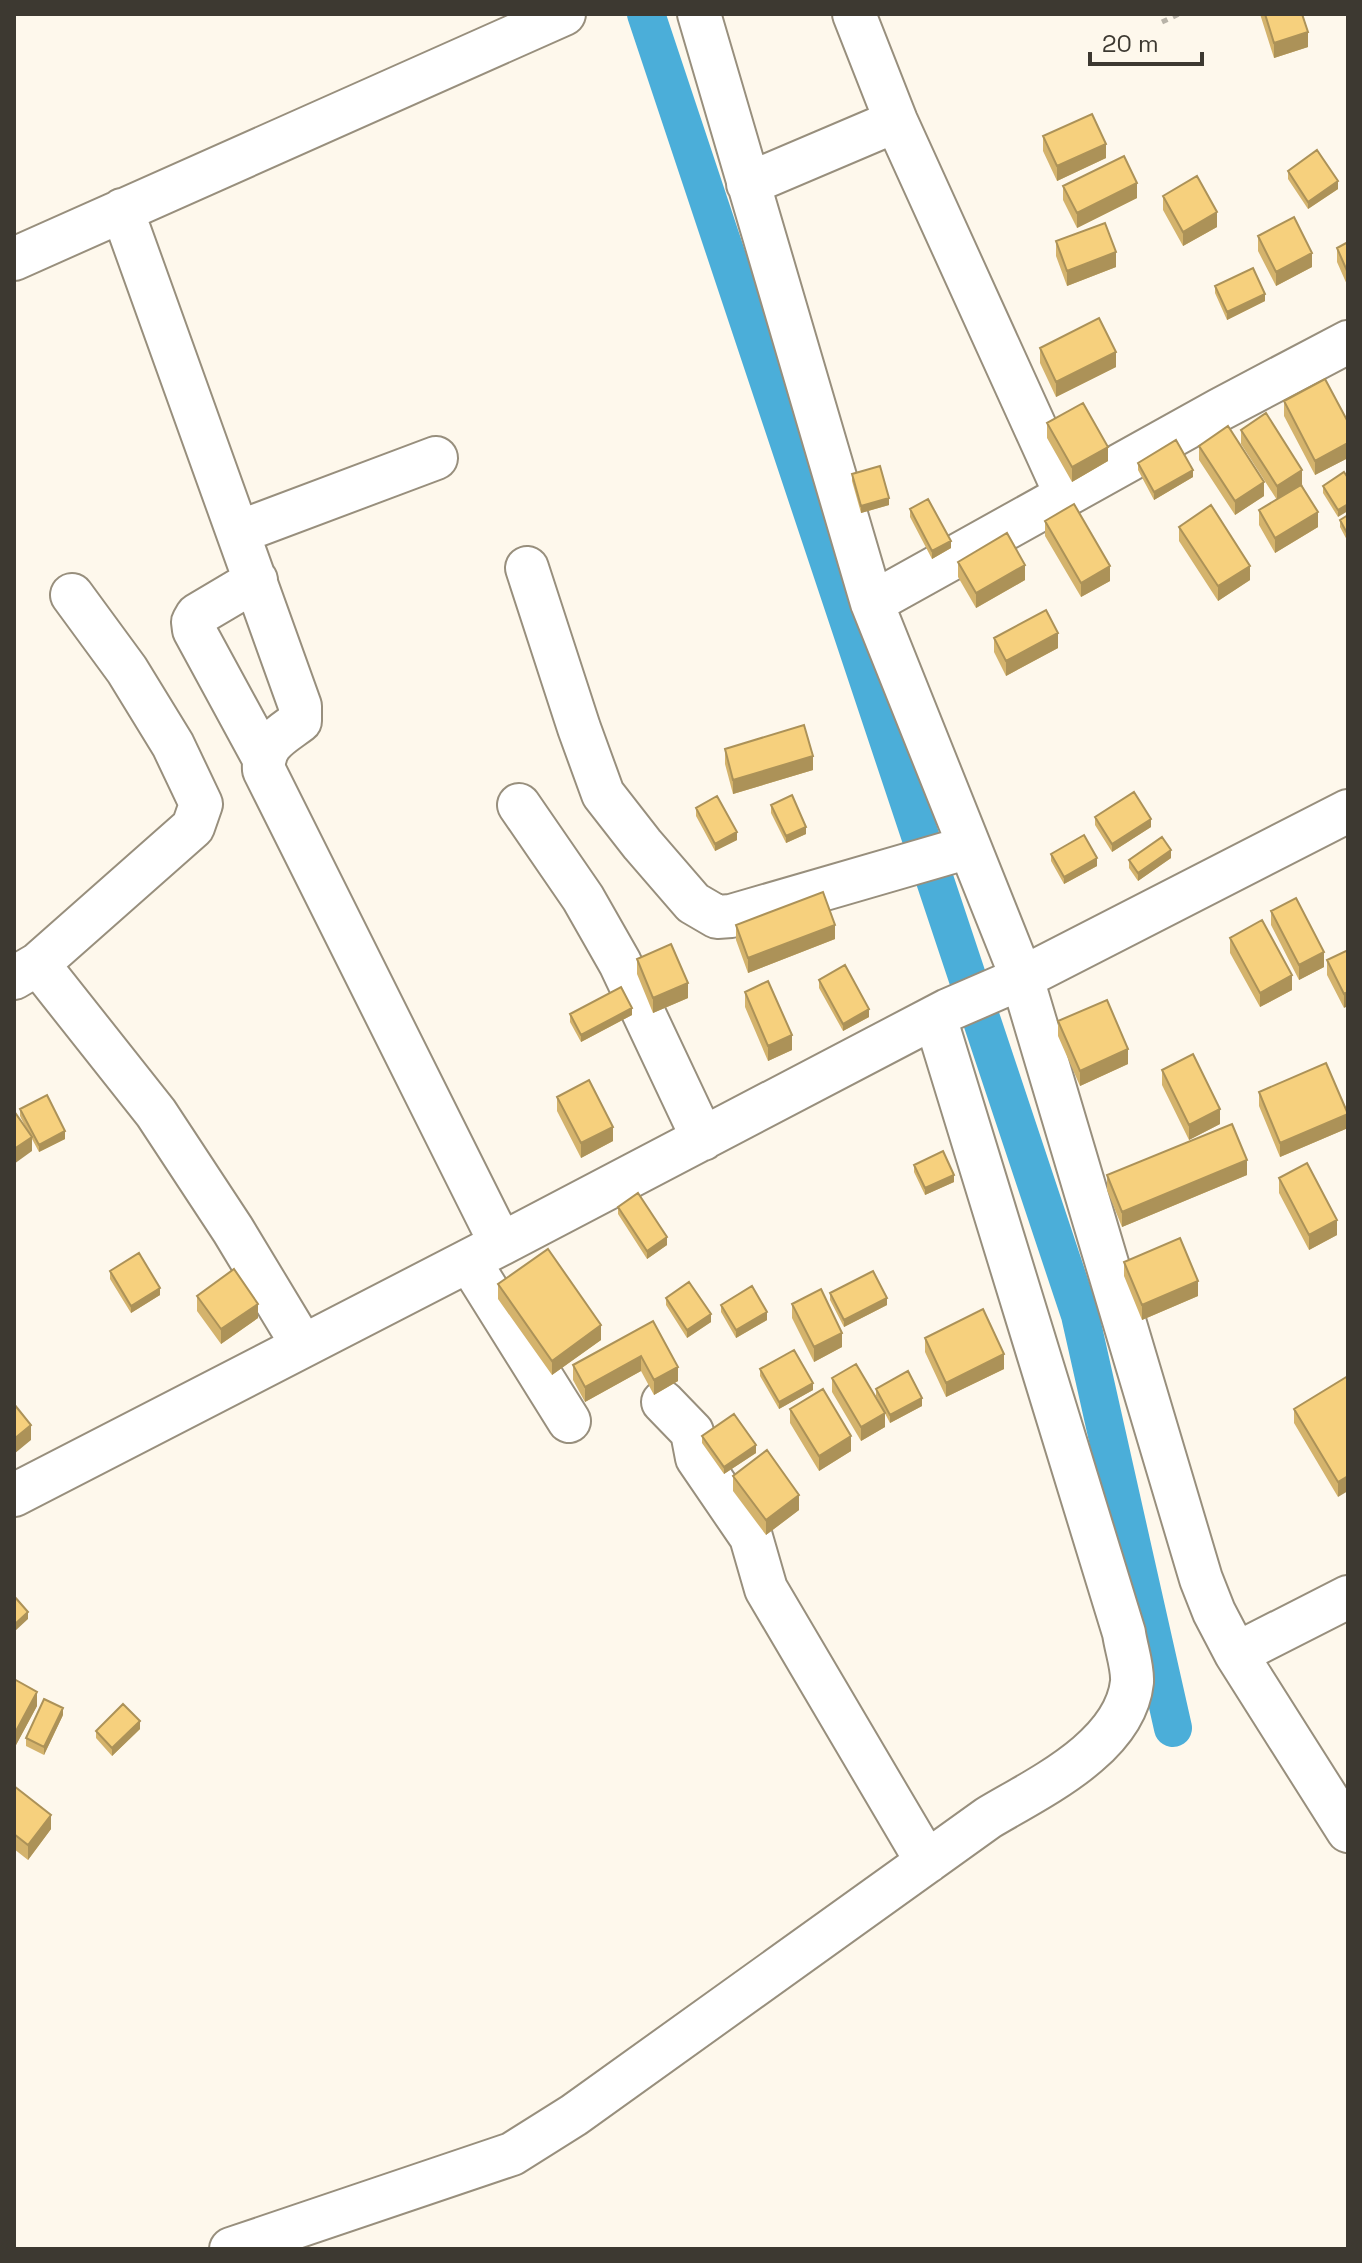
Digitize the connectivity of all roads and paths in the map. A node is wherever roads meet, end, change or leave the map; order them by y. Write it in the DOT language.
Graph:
graph roads {
  1 [pos="564,14"];
  2 [pos="699,14"];
  3 [pos="854,14"];
  4 [pos="1179,14"];
  5 [pos="1162,22"];
  6 [pos="896,121"];
  7 [pos="748,184"];
  8 [pos="122,210"];
  9 [pos="14,259"];
  10 [pos="1348,342"];
  11 [pos="436,458"];
  12 [pos="1066,495"];
  13 [pos="239,532"];
  14 [pos="527,568"];
  15 [pos="256,580"];
  16 [pos="72,595"];
  17 [pos="872,603"];
  18 [pos="263,757"];
  19 [pos="519,805"];
  20 [pos="1348,811"];
  21 [pos="959,850"];
  22 [pos="26,971"];
  23 [pos="1011,983"];
  24 [pos="941,1014"];
  25 [pos="703,1139"];
  26 [pos="485,1252"];
  27 [pos="303,1346"];
  28 [pos="663,1402"];
  29 [pos="569,1421"];
  30 [pos="14,1495"];
  31 [pos="1348,1597"];
  32 [pos="1236,1654"];
  33 [pos="1348,1831"];
  34 [pos="927,1862"];
  35 [pos="231,2249"];
  1 -- 8 [label="street"];
  2 -- 7 [label="street"];
  3 -- 6 [label="street"];
  4 -- 5 [label="path"];
  6 -- 7 [label="street"];
  6 -- 12 [label="street"];
  7 -- 17 [label="street"];
  8 -- 9 [label="street"];
  8 -- 13 [label="street"];
  10 -- 12 [label="street"];
  11 -- 13 [label="street"];
  12 -- 17 [label="street"];
  13 -- 15 [label="street"];
  14 -- 21 [label="street"];
  15 -- 18 [label="street"];
  15 -- 18 [label="street"];
  16 -- 22 [label="street"];
  17 -- 21 [label="street"];
  18 -- 26 [label="street"];
  19 -- 25 [label="street"];
  20 -- 23 [label="street"];
  21 -- 23 [label="street"];
  22 -- 27 [label="street"];
  23 -- 24 [label="street"];
  23 -- 32 [label="street"];
  24 -- 25 [label="street"];
  24 -- 34 [label="street"];
  25 -- 26 [label="street"];
  26 -- 27 [label="street"];
  26 -- 29 [label="street"];
  27 -- 30 [label="street"];
  28 -- 34 [label="street"];
  31 -- 32 [label="street"];
  32 -- 33 [label="street"];
  34 -- 35 [label="street"];
}
